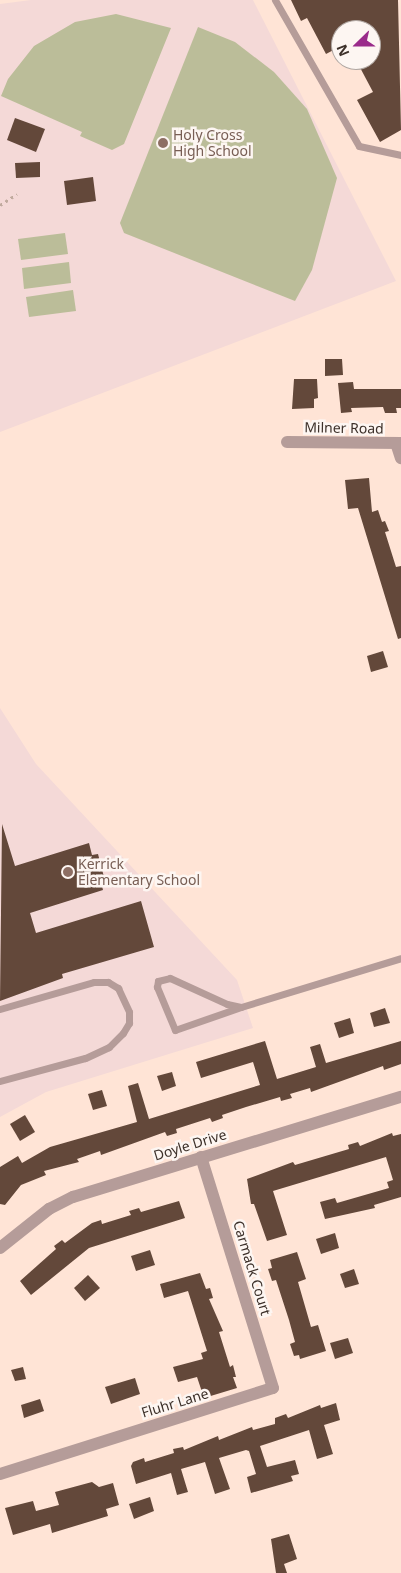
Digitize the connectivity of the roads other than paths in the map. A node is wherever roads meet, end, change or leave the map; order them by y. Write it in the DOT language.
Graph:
graph roads {
  1 [pos="275,0"];
  2 [pos="401,155"];
  3 [pos="287,442"];
  4 [pos="399,443"];
  5 [pos="401,458"];
  6 [pos="401,958"];
  7 [pos="241,1007"];
  8 [pos="0,1009"];
  9 [pos="0,1080"];
  10 [pos="401,1097"];
  11 [pos="201,1157"];
  12 [pos="0,1248"];
  13 [pos="273,1388"];
  14 [pos="0,1474"];
  1 -- 2 [label="lane"];
  3 -- 4 [label="street, Milner Road"];
  4 -- 5 [label="street"];
  6 -- 7 [label="lane"];
  7 -- 7 [label="lane"];
  8 -- 9 [label="lane"];
  10 -- 11 [label="street, Doyle Drive"];
  11 -- 12 [label="street, Doyle Drive"];
  11 -- 13 [label="street, Carmack Court"];
  13 -- 14 [label="street, Fluhr Lane"];
}
